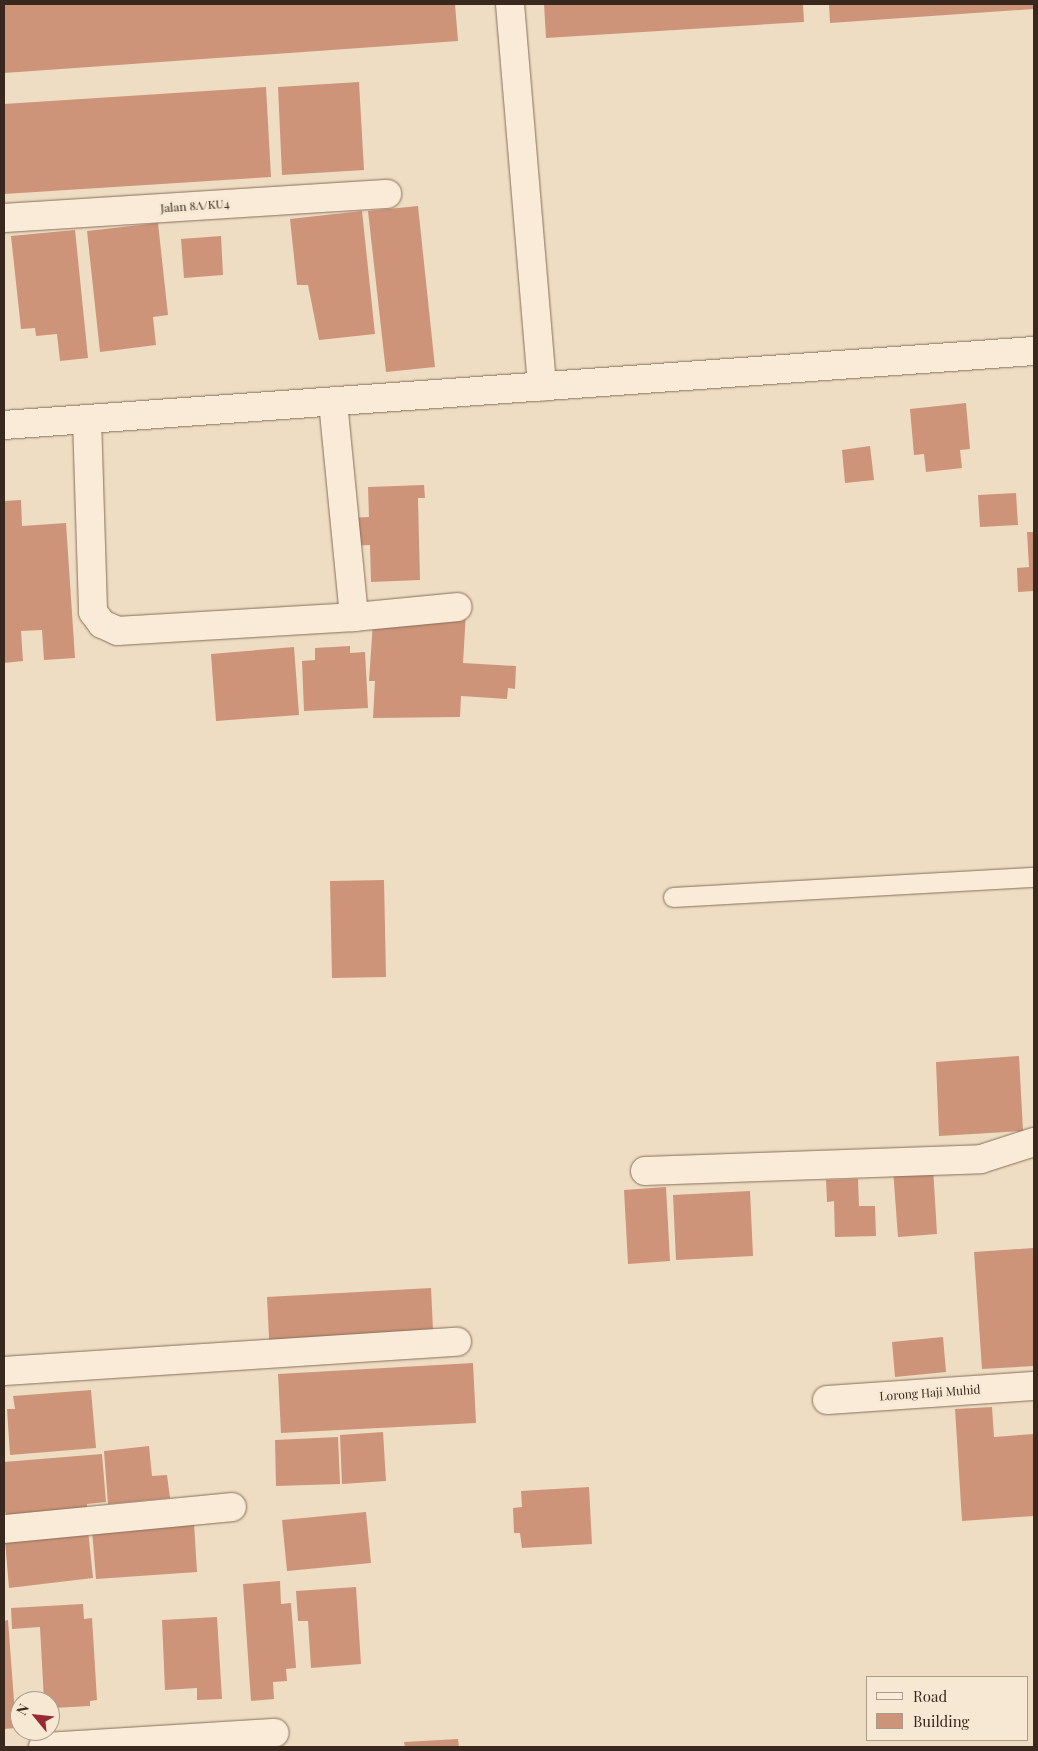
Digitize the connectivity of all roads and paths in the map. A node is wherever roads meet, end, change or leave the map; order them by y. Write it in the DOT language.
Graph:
graph roads {
  1 [pos="510,4"];
  2 [pos="387,194"];
  3 [pos="4,218"];
  4 [pos="1034,351"];
  5 [pos="542,387"];
  6 [pos="333,402"];
  7 [pos="87,419"];
  8 [pos="4,425"];
  9 [pos="458,608"];
  10 [pos="354,617"];
  11 [pos="1034,877"];
  12 [pos="674,896"];
  13 [pos="1034,1142"];
  14 [pos="645,1170"];
  15 [pos="457,1342"];
  16 [pos="4,1370"];
  17 [pos="1034,1386"];
  18 [pos="827,1400"];
  19 [pos="232,1507"];
  20 [pos="4,1529"];
  21 [pos="275,1733"];
  22 [pos="43,1747"];
  1 -- 5 [label="street"];
  2 -- 3 [label="street, Jalan 8A/KU4"];
  4 -- 5 [label="street"];
  5 -- 6 [label="street"];
  6 -- 7 [label="street"];
  6 -- 10 [label="street"];
  7 -- 8 [label="street"];
  7 -- 10 [label="street"];
  9 -- 10 [label="street"];
  11 -- 12 [label="lane"];
  13 -- 14 [label="street"];
  15 -- 16 [label="street"];
  17 -- 18 [label="street, Lorong Haji Muhid"];
  19 -- 20 [label="street"];
  21 -- 22 [label="street"];
}
